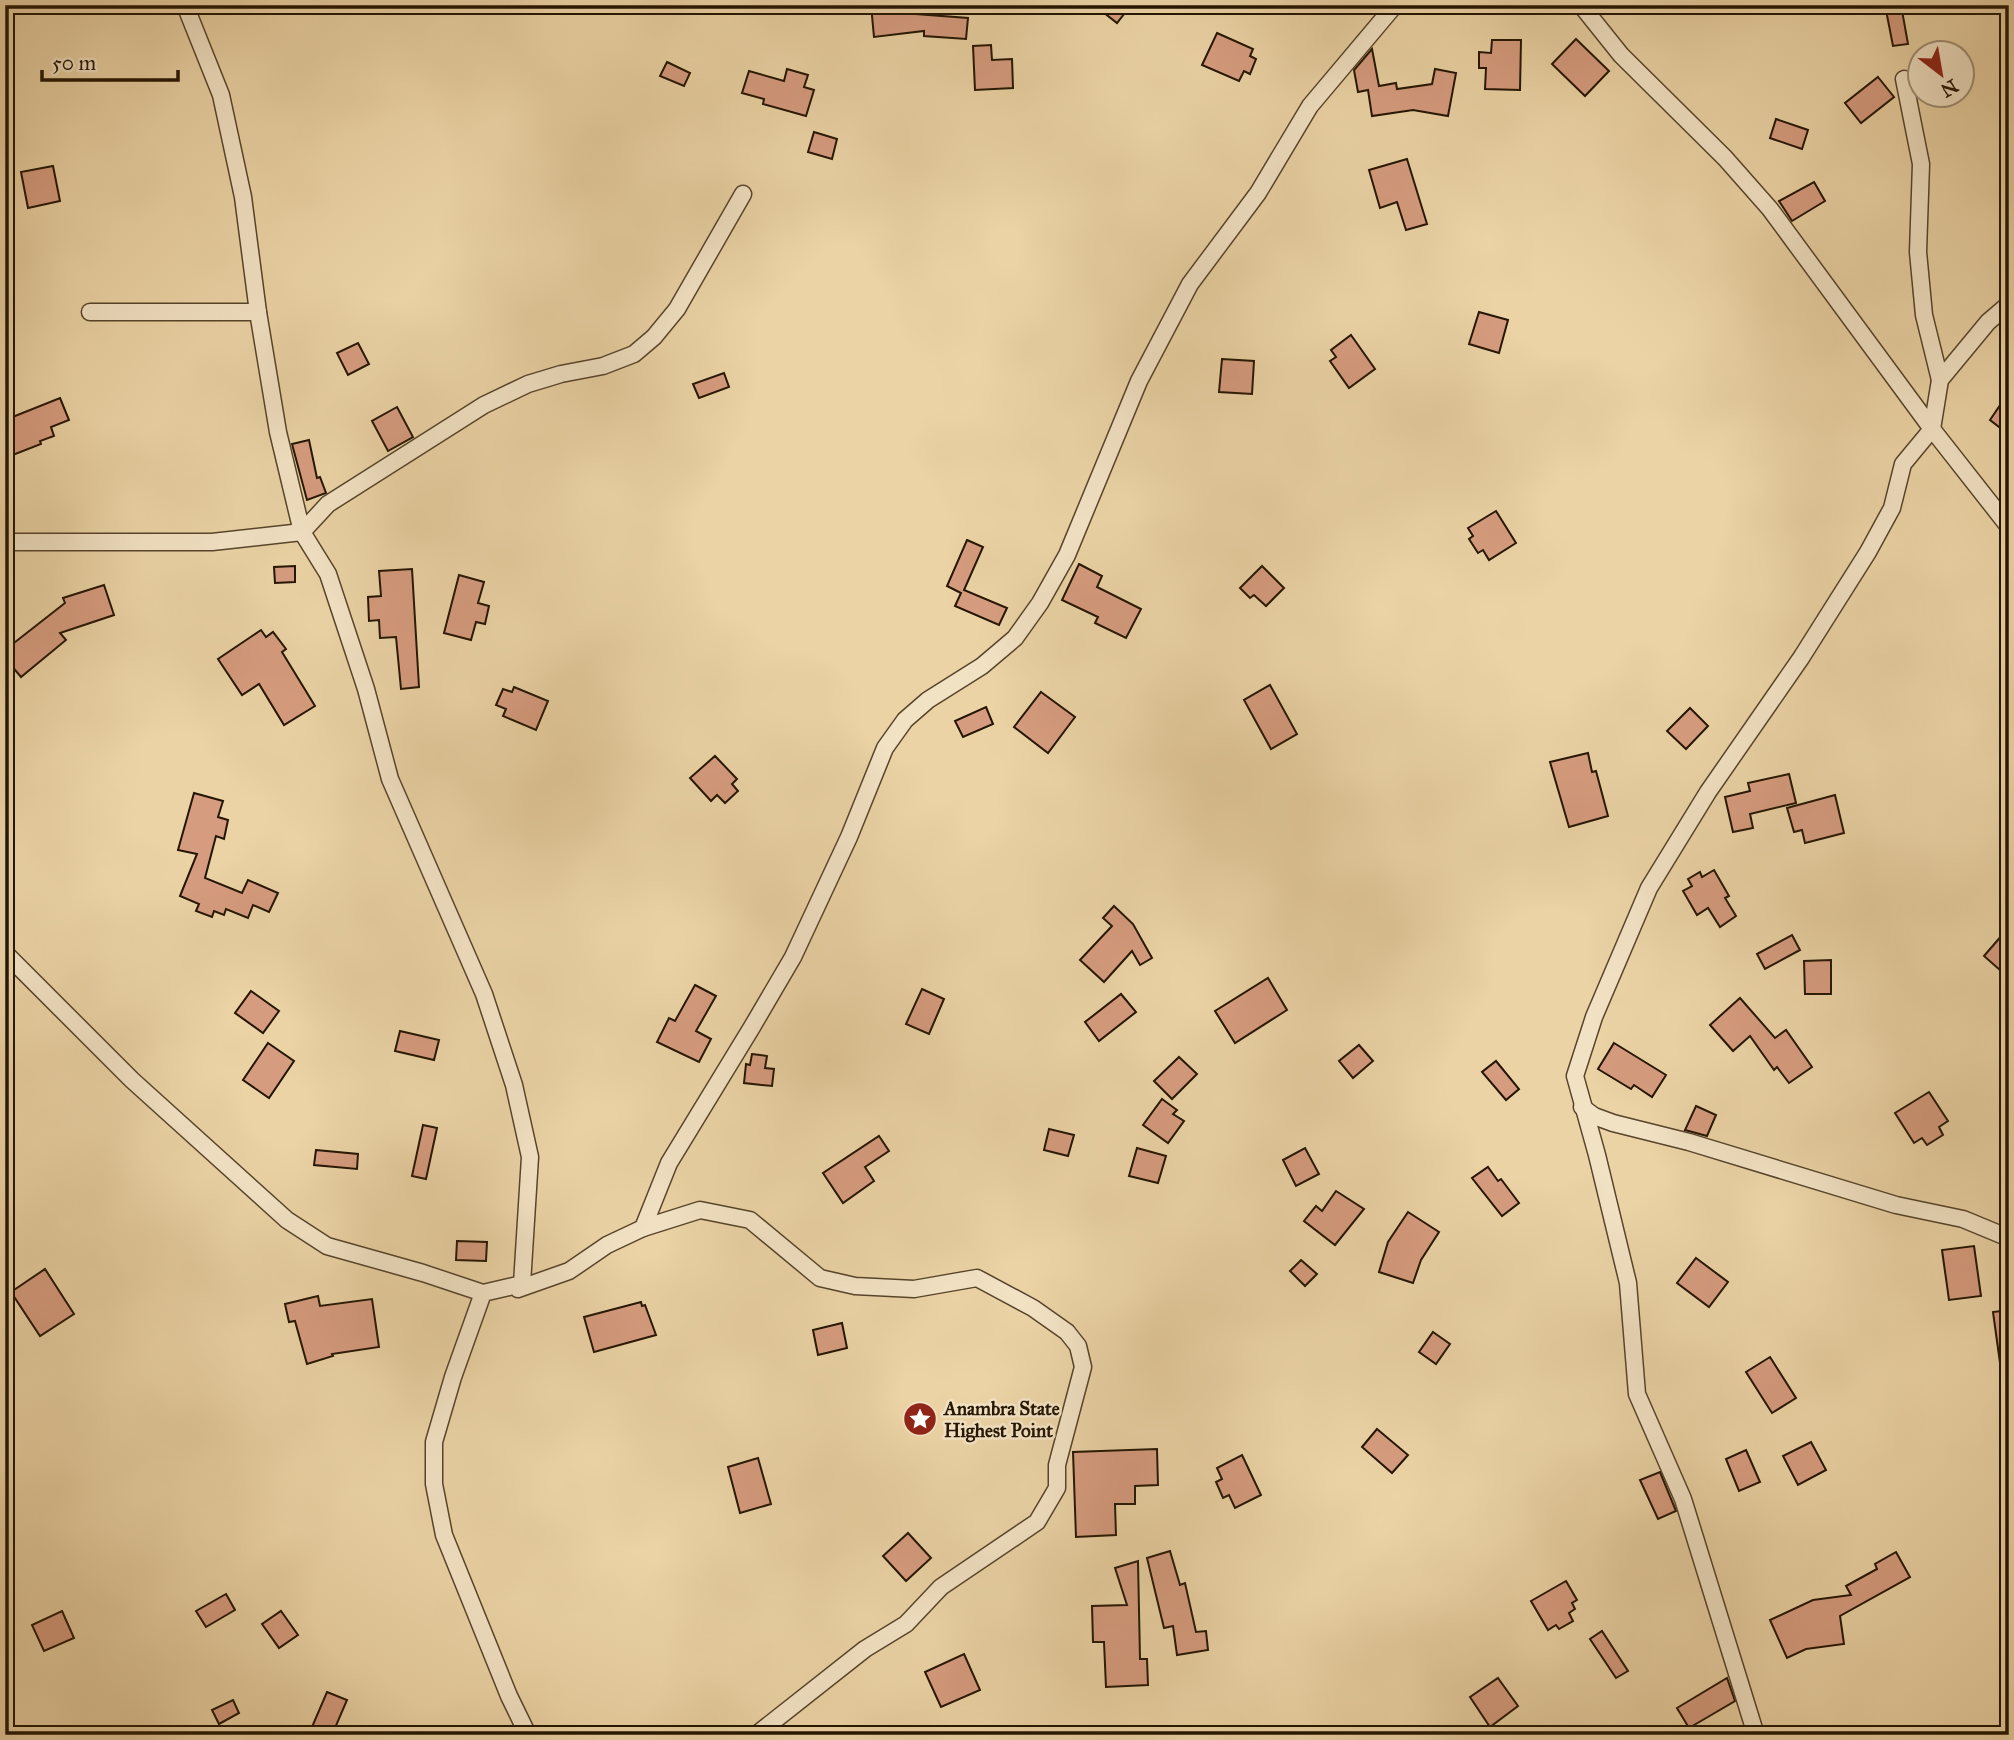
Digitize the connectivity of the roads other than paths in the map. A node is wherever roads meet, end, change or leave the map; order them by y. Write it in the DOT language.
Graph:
graph roads {
  1 [pos="185,5"];
  2 [pos="1395,5"];
  3 [pos="1581,5"];
  4 [pos="1904,79"];
  5 [pos="743,194"];
  6 [pos="2009,304"];
  7 [pos="90,312"];
  8 [pos="258,312"];
  9 [pos="1940,380"];
  10 [pos="1932,429"];
  11 [pos="2009,527"];
  12 [pos="302,532"];
  13 [pos="5,542"];
  14 [pos="8,961"];
  15 [pos="1582,1107"];
  16 [pos="643,1228"];
  17 [pos="2009,1238"];
  18 [pos="522,1284"];
  19 [pos="484,1293"];
  20 [pos="528,1735"];
  21 [pos="756,1735"];
  22 [pos="1756,1735"];
  1 -- 8 [label="street"];
  2 -- 16 [label="street"];
  3 -- 10 [label="street"];
  4 -- 9 [label="street"];
  5 -- 12 [label="street"];
  6 -- 9 [label="street"];
  7 -- 8 [label="street"];
  8 -- 12 [label="street"];
  9 -- 10 [label="street"];
  10 -- 11 [label="street"];
  10 -- 15 [label="street"];
  12 -- 13 [label="street"];
  12 -- 18 [label="street"];
  14 -- 19 [label="street"];
  15 -- 17 [label="street"];
  15 -- 22 [label="street"];
  16 -- 18 [label="street"];
  16 -- 21 [label="street"];
  18 -- 19 [label="street"];
  19 -- 20 [label="street"];
}
